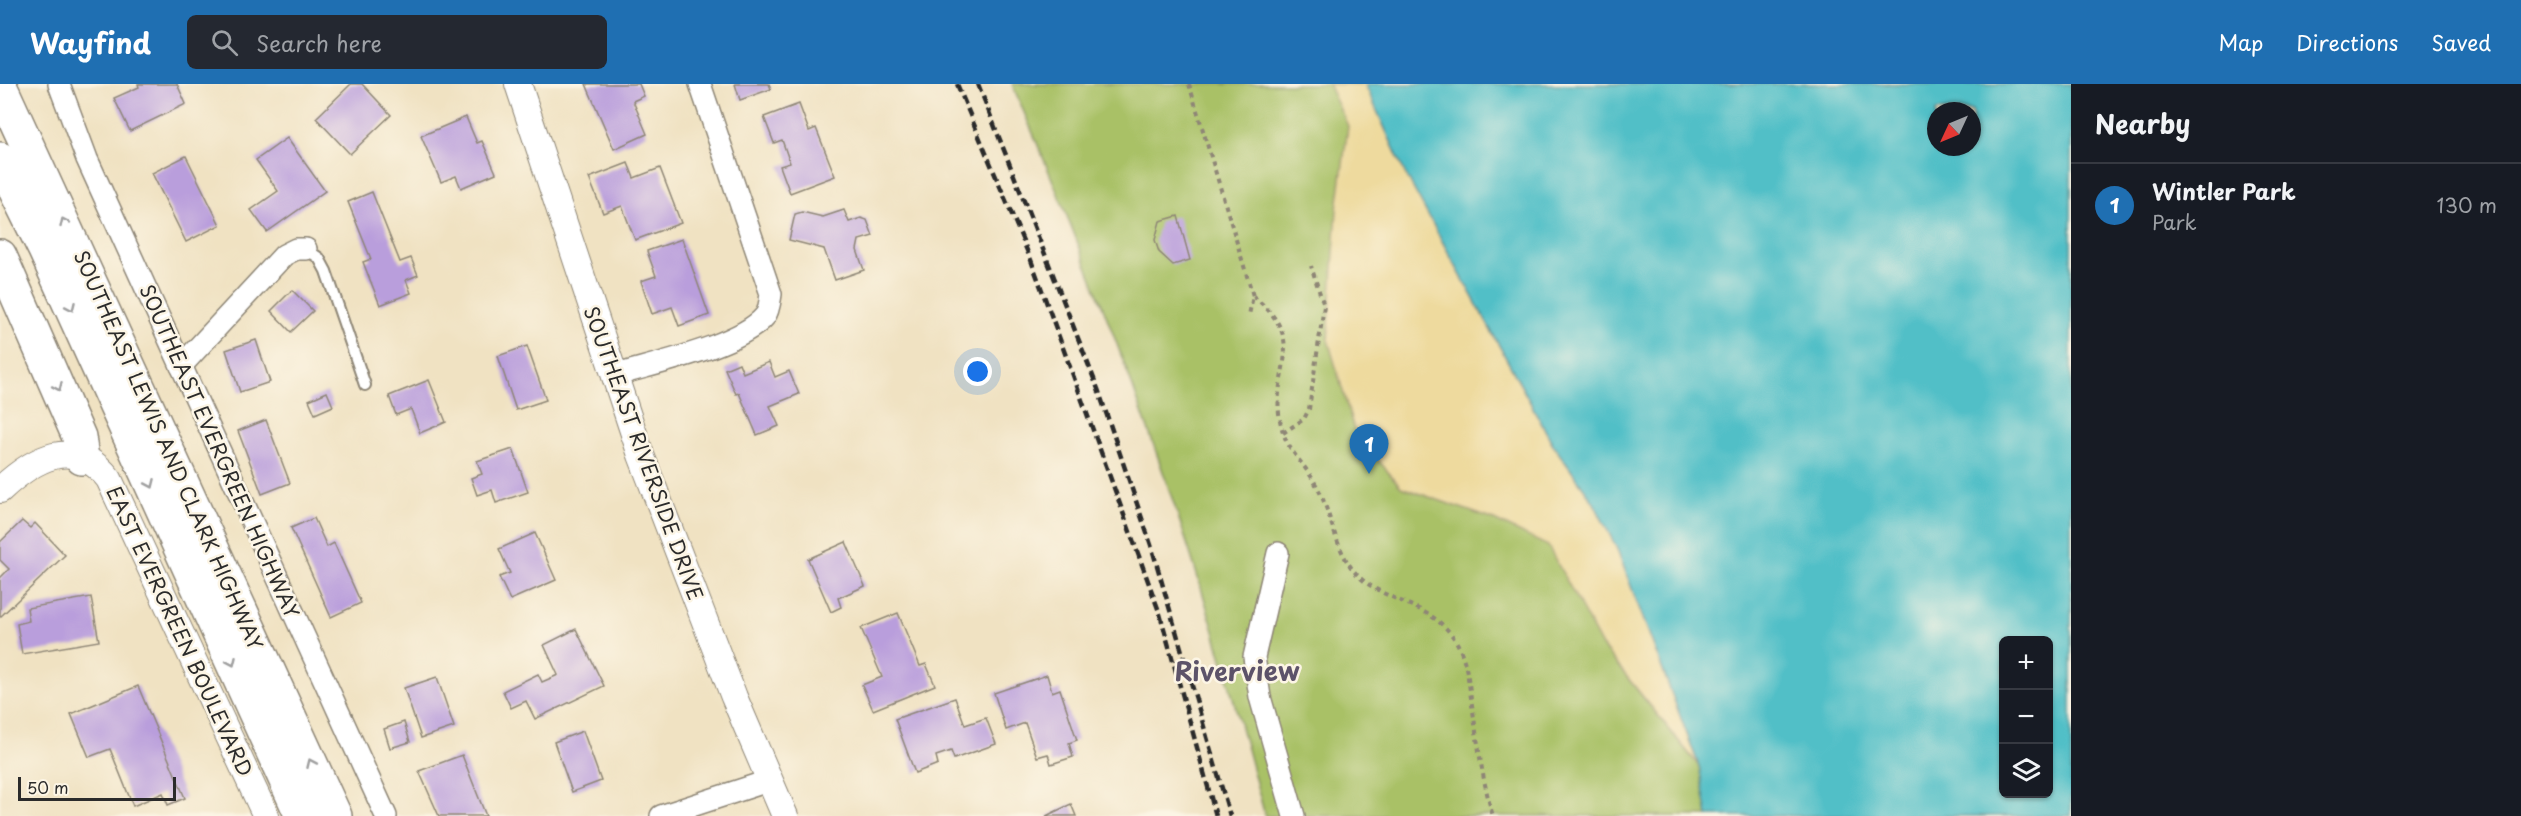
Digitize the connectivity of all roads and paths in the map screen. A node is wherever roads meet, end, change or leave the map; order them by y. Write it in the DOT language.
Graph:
graph roads {
  1 [pos="58,84"];
  2 [pos="518,84"];
  3 [pos="700,84"];
  4 [pos="1189,84"];
  5 [pos="0,86"];
  6 [pos="0,159"];
  7 [pos="306,249"];
  8 [pos="0,256"];
  9 [pos="1311,266"];
  10 [pos="1253,296"];
  11 [pos="1249,315"];
  12 [pos="181,366"];
  13 [pos="614,376"];
  14 [pos="365,385"];
  15 [pos="1283,433"];
  16 [pos="82,458"];
  17 [pos="0,490"];
  18 [pos="1278,553"];
  19 [pos="768,781"];
  20 [pos="266,816"];
  21 [pos="303,816"];
  22 [pos="335,816"];
  23 [pos="386,816"];
  24 [pos="661,816"];
  25 [pos="785,816"];
  26 [pos="1293,816"];
  27 [pos="1493,816"];
  1 -- 12 [label="street, SOUTHEAST EVERGREEN HIGHWAY"];
  2 -- 13 [label="street, SOUTHEAST RIVERSIDE DRIVE"];
  3 -- 13 [label="street"];
  4 -- 10 [label="path"];
  22 -- 5 [label="highway, SOUTHEAST LEWIS AND CLARK HIGHWAY, one-way"];
  6 -- 21 [label="highway, SOUTHEAST LEWIS AND CLARK HIGHWAY, one-way"];
  7 -- 12 [label="street"];
  7 -- 14 [label="lane"];
  8 -- 16 [label="highway, one-way"];
  9 -- 15 [label="path"];
  10 -- 11 [label="path"];
  10 -- 15 [label="path"];
  12 -- 23 [label="street, SOUTHEAST EVERGREEN HIGHWAY"];
  13 -- 19 [label="street, SOUTHEAST RIVERSIDE DRIVE"];
  15 -- 27 [label="path"];
  16 -- 17 [label="street"];
  16 -- 20 [label="street, EAST EVERGREEN BOULEVARD"];
  18 -- 26 [label="street"];
  19 -- 24 [label="street"];
  19 -- 25 [label="street, SOUTHEAST RIVERSIDE DRIVE"];
}
